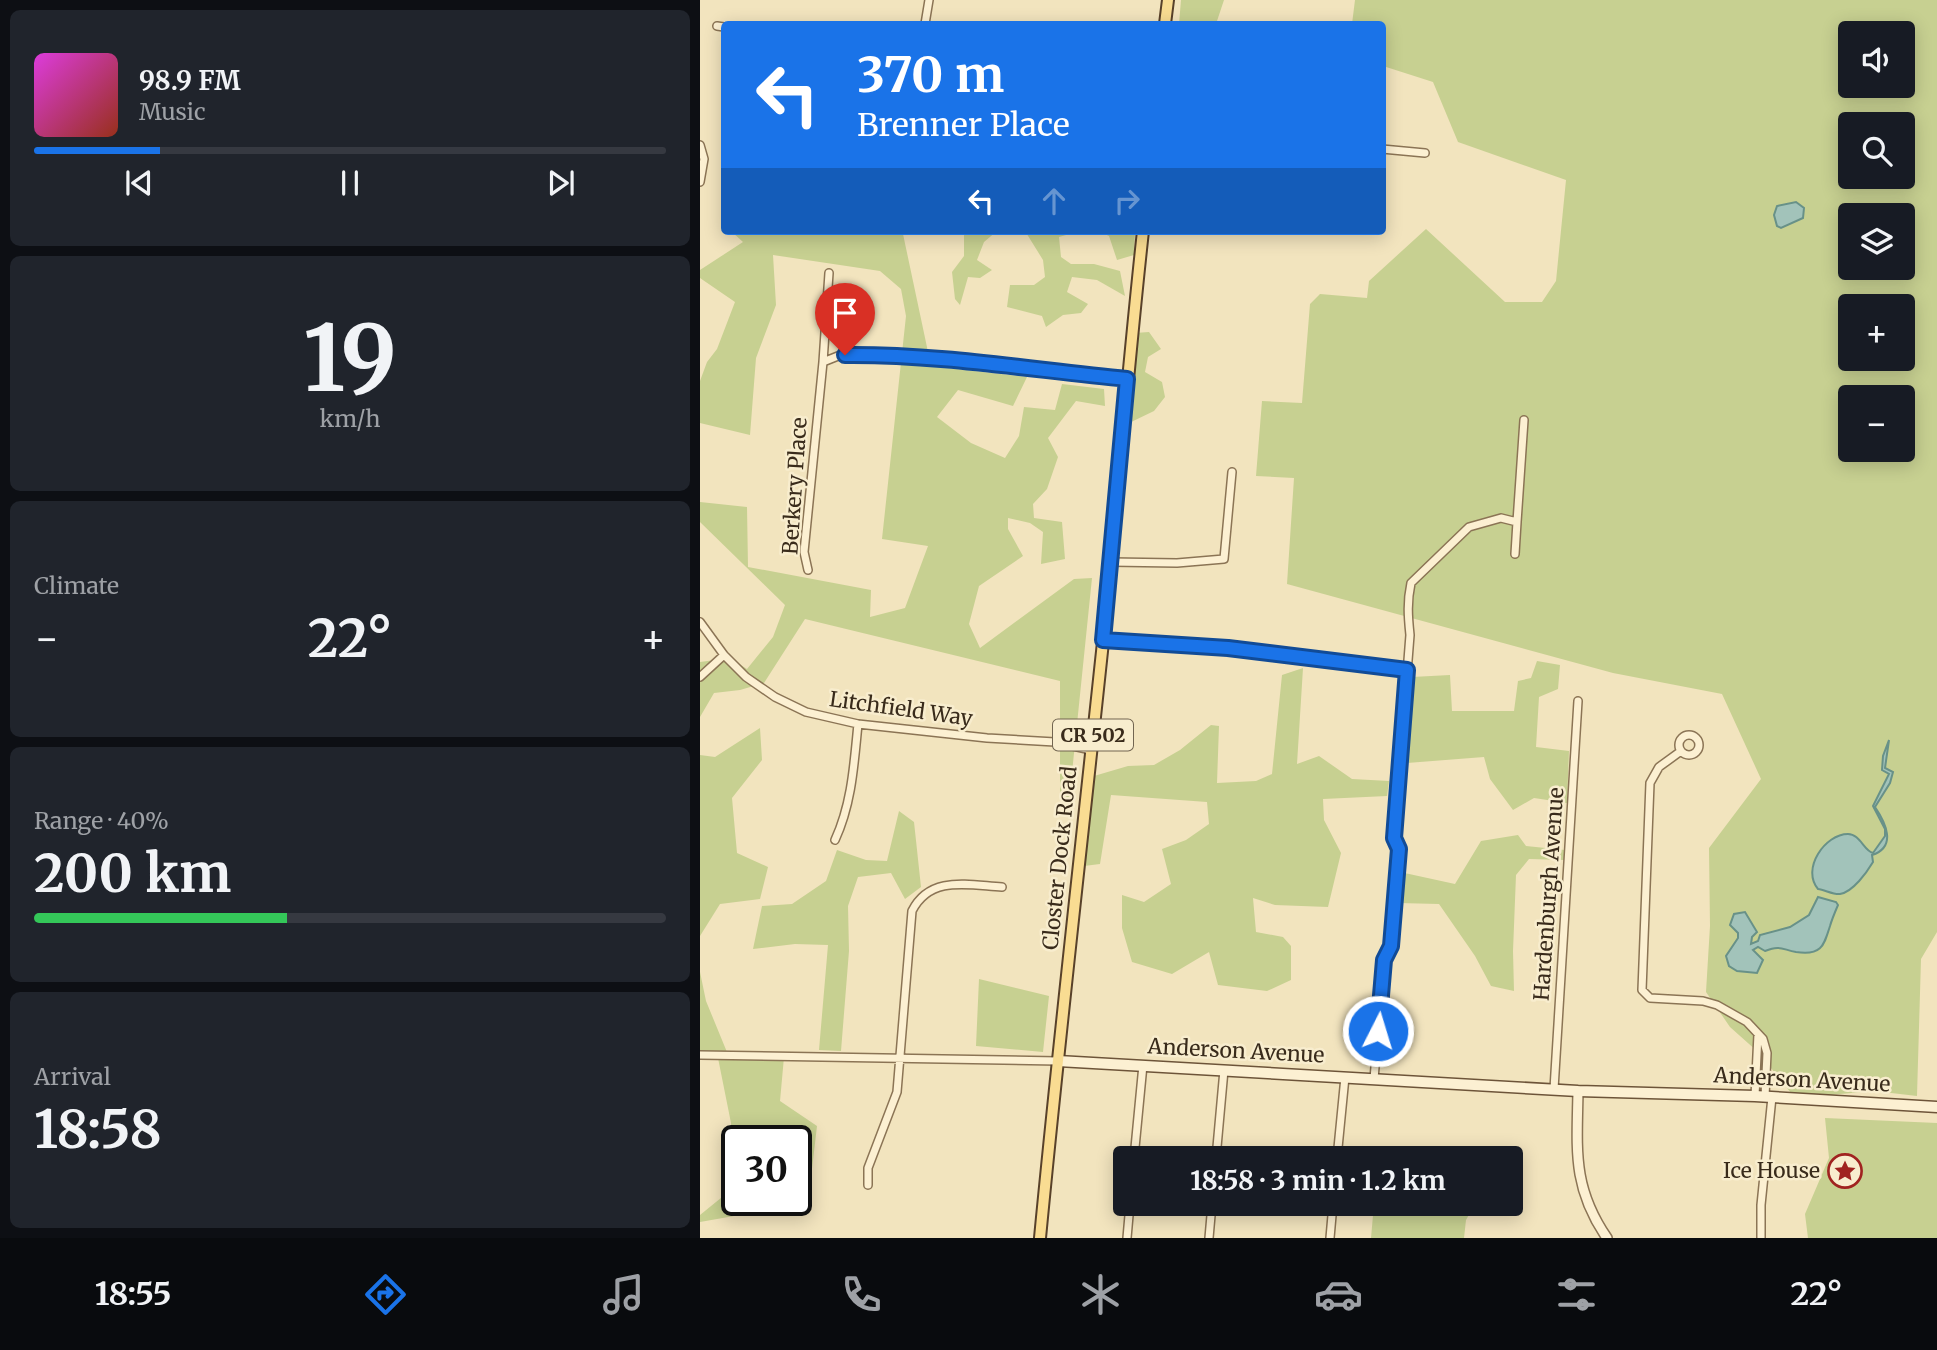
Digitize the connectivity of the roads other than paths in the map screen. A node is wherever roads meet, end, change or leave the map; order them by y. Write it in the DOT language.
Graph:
graph roads {
  1 [pos="929,0"];
  2 [pos="1168,0"];
  3 [pos="926,21"];
  4 [pos="1165,21"];
  5 [pos="700,145"];
  6 [pos="1386,149"];
  7 [pos="1425,153"];
  8 [pos="700,182"];
  9 [pos="1143,235"];
  10 [pos="830,273"];
  11 [pos="823,362"];
  12 [pos="1127,379"];
  13 [pos="1524,421"];
  14 [pos="1232,472"];
  15 [pos="1517,522"];
  16 [pos="1515,554"];
  17 [pos="1111,562"];
  18 [pos="808,570"];
  19 [pos="700,622"];
  20 [pos="1103,640"];
  21 [pos="724,655"];
  22 [pos="1407,670"];
  23 [pos="700,677"];
  24 [pos="1578,701"];
  25 [pos="858,724"];
  26 [pos="1091,750"];
  27 [pos="1681,751"];
  28 [pos="835,840"];
  29 [pos="1002,887"];
  30 [pos="700,1055"];
  31 [pos="900,1061"];
  32 [pos="1058,1061"];
  33 [pos="1143,1065"];
  34 [pos="1224,1070"];
  35 [pos="1345,1077"];
  36 [pos="1374,1079"];
  37 [pos="1554,1090"];
  38 [pos="1578,1091"];
  39 [pos="1764,1097"];
  40 [pos="1937,1107"];
  41 [pos="1135,1146"];
  42 [pos="1217,1146"];
  43 [pos="1338,1146"];
  44 [pos="867,1185"];
  45 [pos="1129,1216"];
  46 [pos="1211,1216"];
  47 [pos="1332,1216"];
  48 [pos="1041,1238"];
  49 [pos="1127,1238"];
  50 [pos="1209,1238"];
  51 [pos="1329,1238"];
  52 [pos="1607,1238"];
  53 [pos="1760,1238"];
  1 -- 3 [label="street"];
  2 -- 4 [label="main road"];
  5 -- 8 [label="street"];
  6 -- 7 [label="street"];
  9 -- 12 [label="main road, Closter Dock Road / CR 502"];
  10 -- 11 [label="street, Berkery Place"];
  11 -- 12 [label="street"];
  11 -- 18 [label="street, Berkery Place"];
  12 -- 17 [label="main road, Closter Dock Road / CR 502"];
  13 -- 15 [label="street"];
  14 -- 17 [label="street"];
  15 -- 16 [label="street"];
  15 -- 22 [label="street"];
  17 -- 20 [label="main road, Closter Dock Road / CR 502"];
  19 -- 21 [label="street, Litchfield Way"];
  20 -- 22 [label="street"];
  20 -- 26 [label="main road, Closter Dock Road / CR 502"];
  21 -- 23 [label="street"];
  21 -- 25 [label="street, Litchfield Way"];
  22 -- 36 [label="street"];
  24 -- 37 [label="street, Hardenburgh Avenue"];
  25 -- 26 [label="street, Litchfield Way"];
  25 -- 28 [label="street"];
  26 -- 32 [label="main road, Closter Dock Road / CR 502"];
  27 -- 39 [label="street"];
  29 -- 31 [label="street"];
  30 -- 31 [label="street, Anderson Avenue"];
  31 -- 32 [label="street, Anderson Avenue"];
  31 -- 44 [label="street"];
  32 -- 33 [label="main road, Anderson Avenue"];
  32 -- 48 [label="main road, Closter Dock Road / CR 502"];
  33 -- 34 [label="main road, Anderson Avenue"];
  33 -- 41 [label="street"];
  34 -- 35 [label="main road, Anderson Avenue"];
  34 -- 42 [label="street"];
  35 -- 36 [label="main road, Anderson Avenue"];
  35 -- 43 [label="street"];
  36 -- 37 [label="main road, Anderson Avenue"];
  37 -- 38 [label="main road, Anderson Avenue"];
  38 -- 39 [label="main road, Anderson Avenue"];
  38 -- 52 [label="street"];
  39 -- 40 [label="main road, Anderson Avenue"];
  39 -- 53 [label="street"];
  45 -- 49 [label="street"];
  46 -- 50 [label="street"];
  47 -- 51 [label="street"];
}
